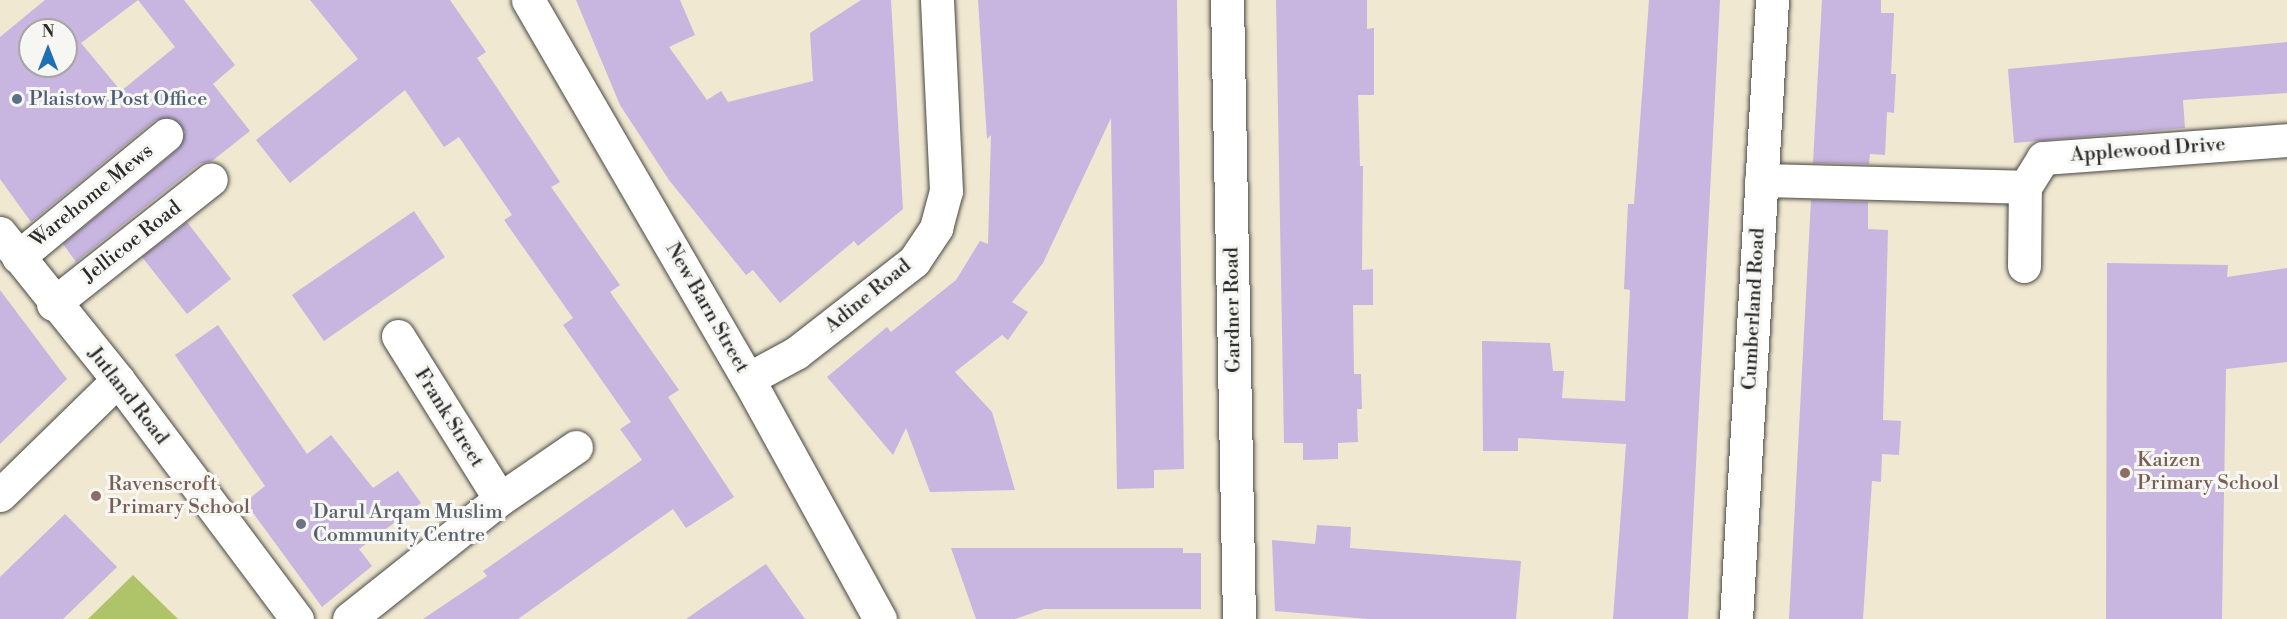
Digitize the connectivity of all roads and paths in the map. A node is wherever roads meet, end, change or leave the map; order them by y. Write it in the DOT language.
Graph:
graph roads {
  1 [pos="528,0"];
  2 [pos="936,0"];
  3 [pos="1227,0"];
  4 [pos="1772,0"];
  5 [pos="165,135"];
  6 [pos="2287,140"];
  7 [pos="211,179"];
  8 [pos="1761,180"];
  9 [pos="2025,187"];
  10 [pos="9,245"];
  11 [pos="2024,266"];
  12 [pos="53,304"];
  13 [pos="398,336"];
  14 [pos="748,379"];
  15 [pos="118,380"];
  16 [pos="576,447"];
  17 [pos="0,495"];
  18 [pos="500,499"];
  19 [pos="297,619"];
  20 [pos="349,619"];
  21 [pos="880,619"];
  22 [pos="1239,619"];
  23 [pos="1736,619"];
  1 -- 14 [label="street, New Barn Street"];
  2 -- 14 [label="street, Adine Road"];
  3 -- 22 [label="street, Gardner Road"];
  4 -- 8 [label="street, Cumberland Road"];
  5 -- 10 [label="street, Warehome Mews"];
  6 -- 9 [label="street, Applewood Drive"];
  7 -- 12 [label="street, Jellicoe Road"];
  8 -- 9 [label="street"];
  8 -- 23 [label="street, Cumberland Road"];
  9 -- 11 [label="street"];
  10 -- 12 [label="street, Jutland Road"];
  12 -- 15 [label="street, Jutland Road"];
  13 -- 18 [label="street, Frank Street"];
  14 -- 21 [label="street, New Barn Street"];
  15 -- 17 [label="street"];
  15 -- 19 [label="street, Jutland Road"];
  16 -- 18 [label="street"];
  18 -- 20 [label="street"];
}
